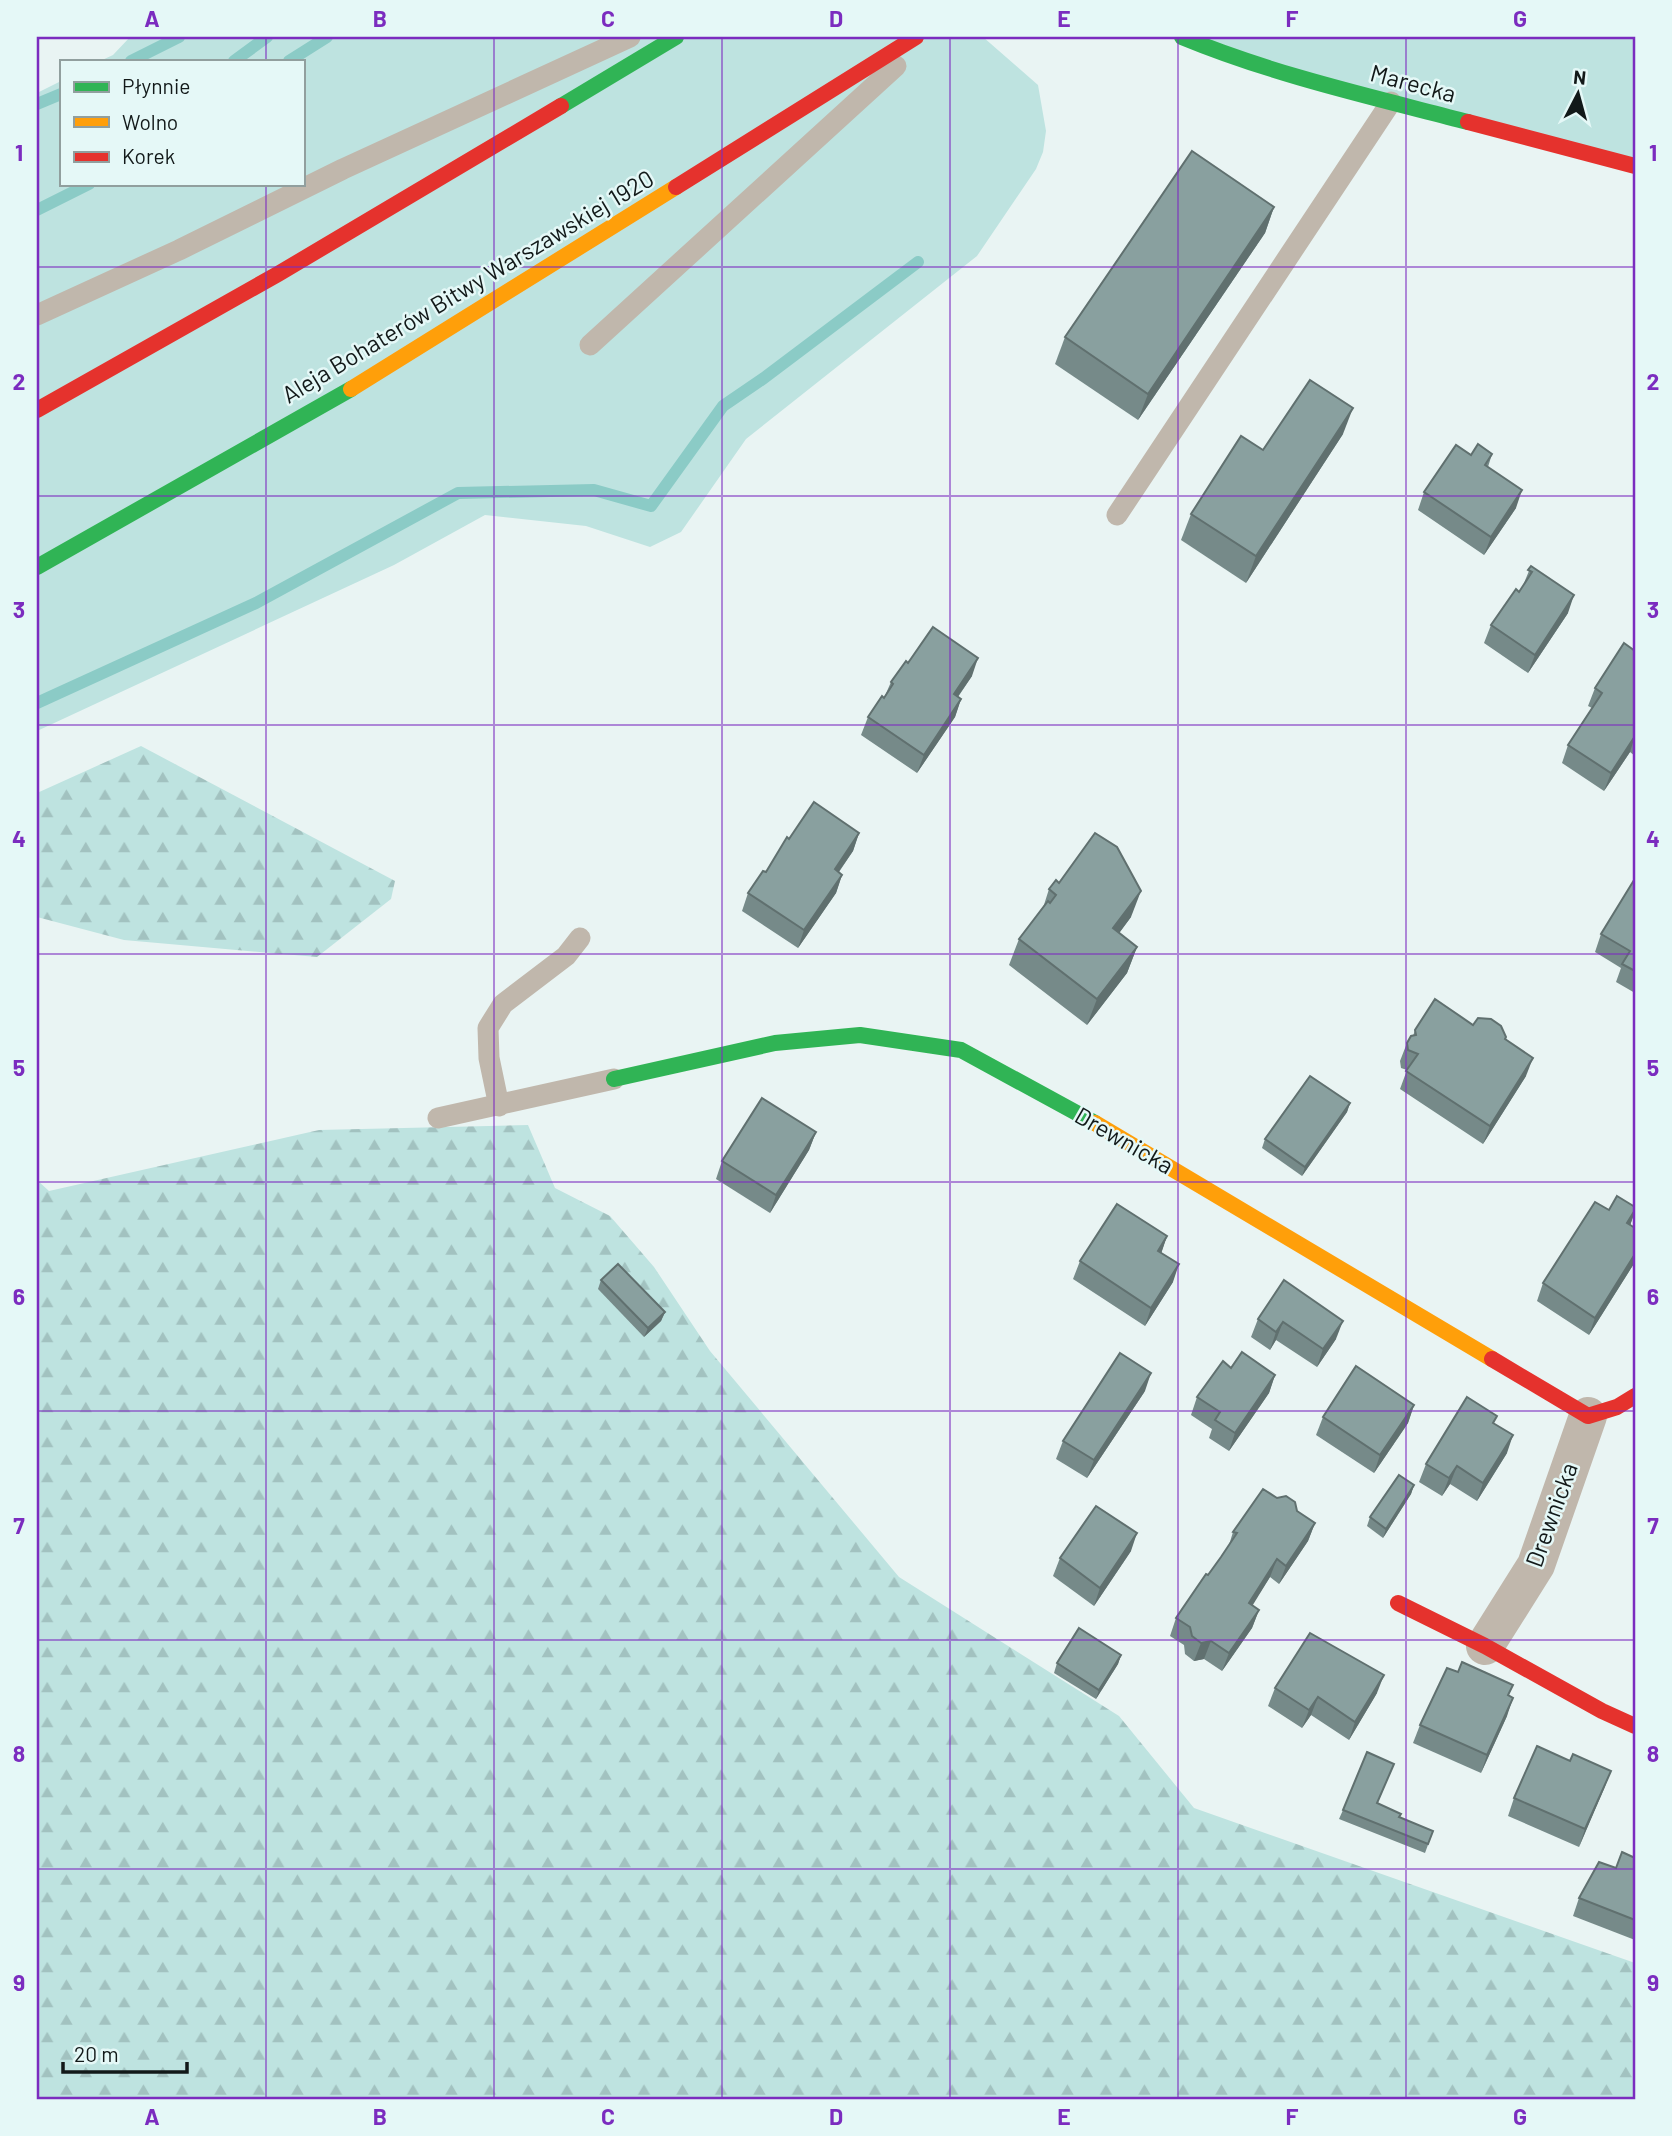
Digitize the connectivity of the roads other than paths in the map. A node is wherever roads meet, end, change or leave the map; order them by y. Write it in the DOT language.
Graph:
graph roads {
  1 [pos="630,37"];
  2 [pos="676,37"];
  3 [pos="916,37"];
  4 [pos="928,37"];
  5 [pos="1182,37"];
  6 [pos="1391,102"];
  7 [pos="1635,166"];
  8 [pos="37,315"];
  9 [pos="590,345"];
  10 [pos="37,410"];
  11 [pos="1117,515"];
  12 [pos="37,566"];
  13 [pos="580,938"];
  14 [pos="614,1079"];
  15 [pos="499,1105"];
  16 [pos="438,1118"];
  17 [pos="1635,1396"];
  18 [pos="1588,1416"];
  19 [pos="1398,1603"];
  20 [pos="1485,1646"];
  21 [pos="1635,1726"];
  1 -- 8 [label="lane"];
  2 -- 10 [label="main road"];
  3 -- 12 [label="main road, Aleja Bohaterów Bitwy Warszawskiej 1920"];
  4 -- 9 [label="lane"];
  5 -- 6 [label="main road, Marecka"];
  6 -- 7 [label="main road, Marecka"];
  6 -- 11 [label="lane"];
  13 -- 15 [label="lane"];
  14 -- 15 [label="lane"];
  14 -- 18 [label="main road, Drewnicka"];
  15 -- 16 [label="lane"];
  17 -- 18 [label="main road"];
  18 -- 20 [label="street, Drewnicka"];
  19 -- 20 [label="main road"];
  20 -- 21 [label="main road"];
}
